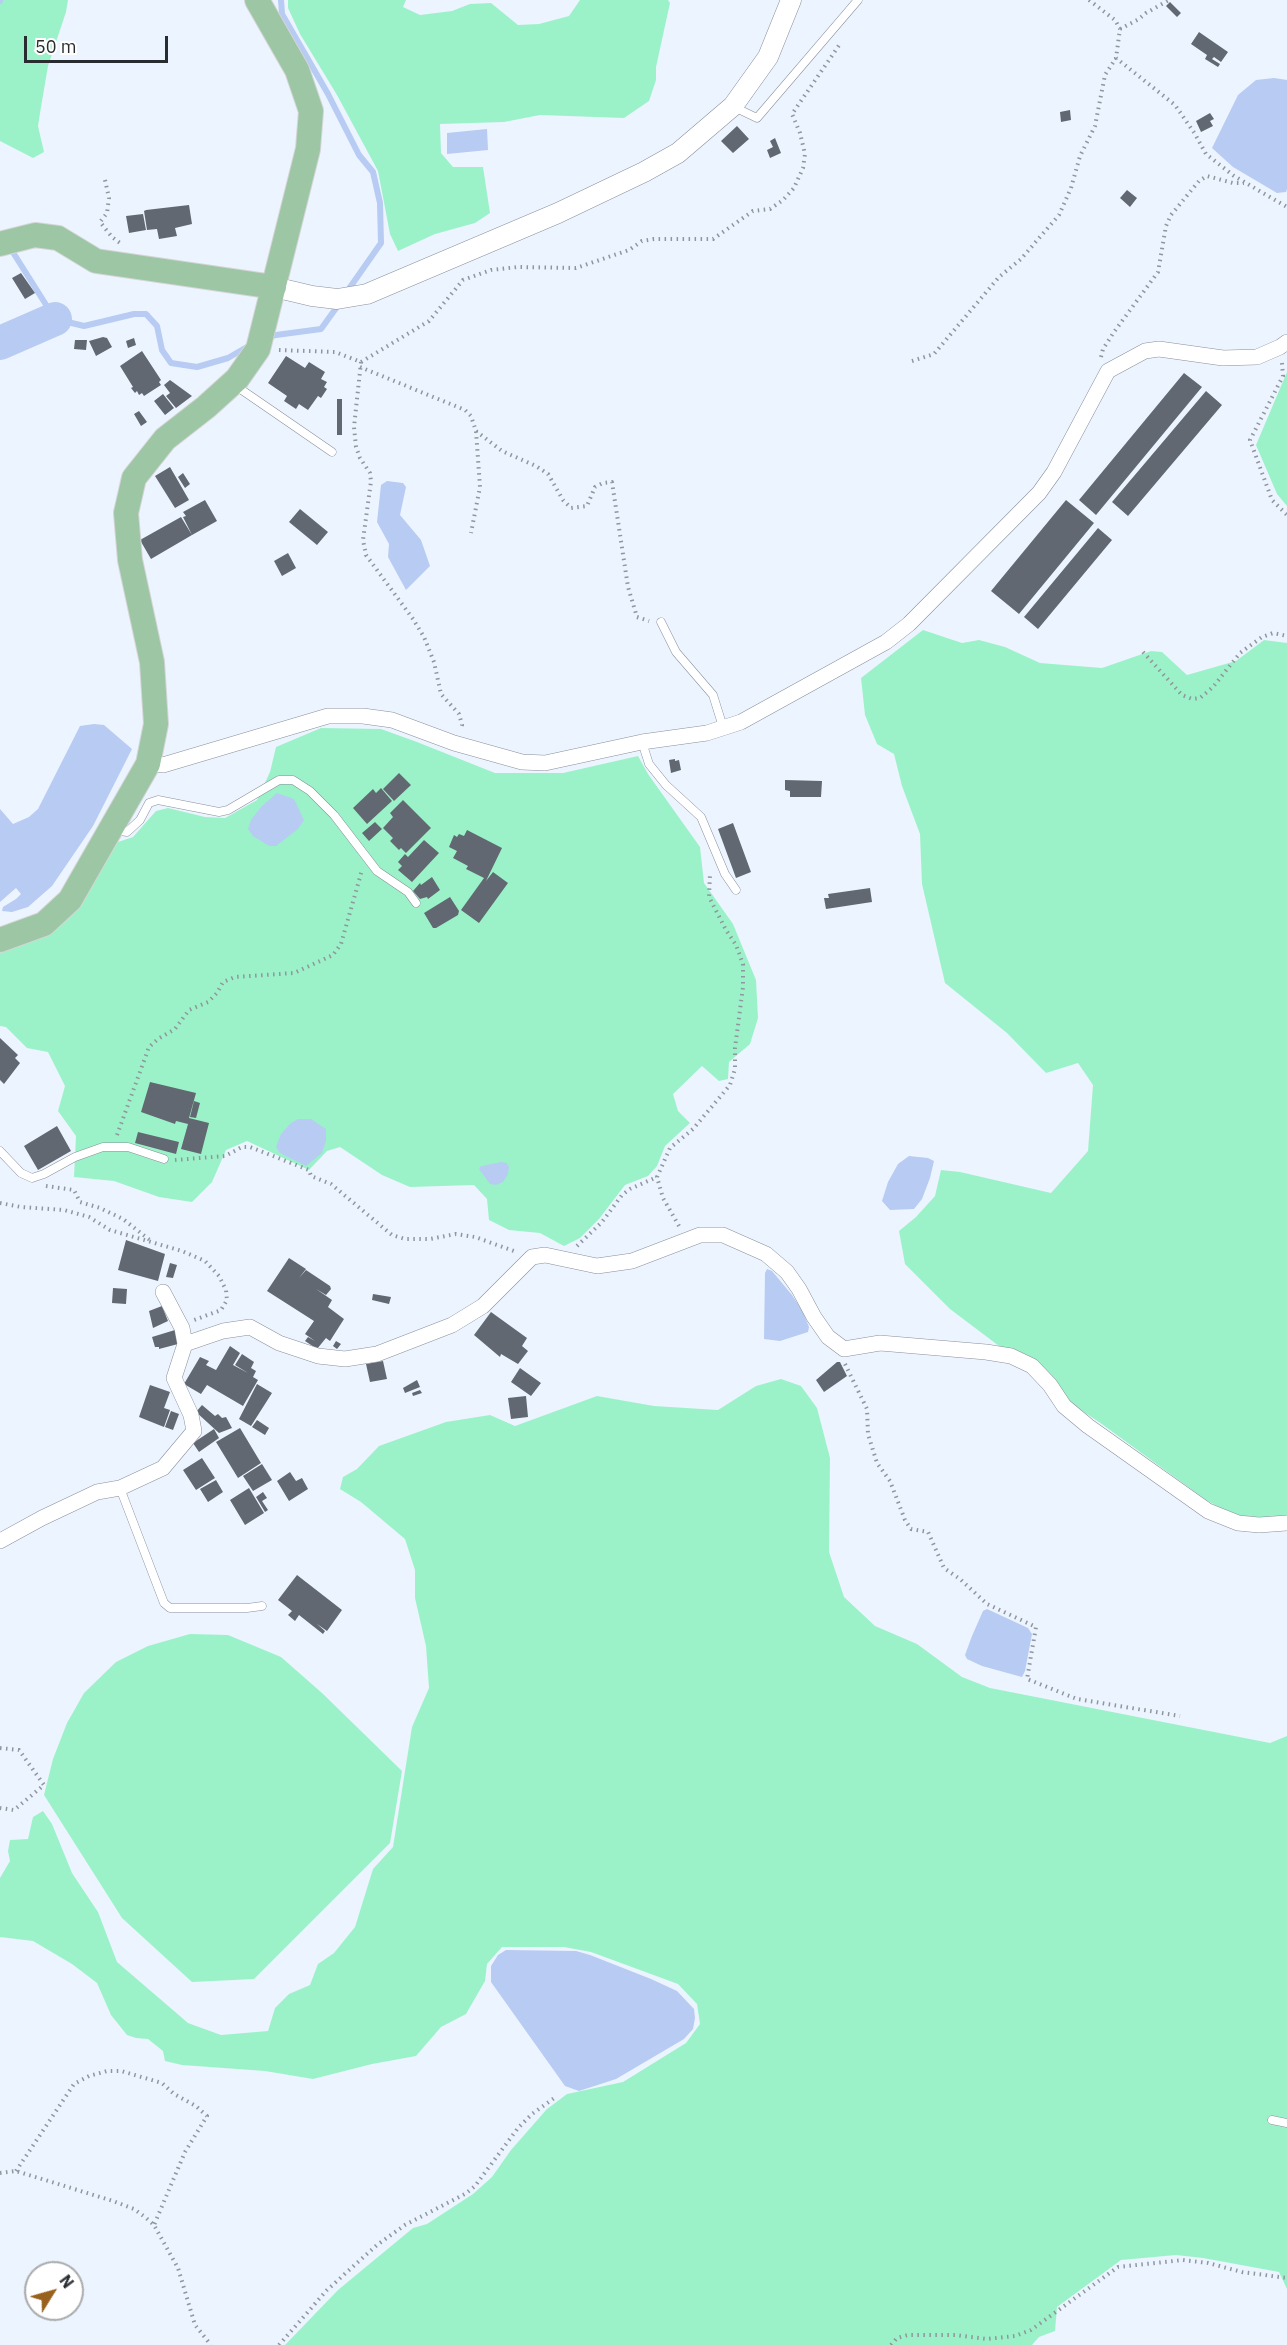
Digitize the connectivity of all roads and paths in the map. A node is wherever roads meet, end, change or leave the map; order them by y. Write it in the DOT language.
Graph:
graph roads {
  1 [pos="257,0"];
  2 [pos="791,0"];
  3 [pos="858,0"];
  4 [pos="1089,0"];
  5 [pos="1168,0"];
  6 [pos="1120,29"];
  7 [pos="846,36"];
  8 [pos="1116,58"];
  9 [pos="733,106"];
  10 [pos="105,180"];
  11 [pos="1245,183"];
  12 [pos="1287,207"];
  13 [pos="0,244"];
  14 [pos="128,248"];
  15 [pos="274,287"];
  16 [pos="1282,345"];
  17 [pos="258,349"];
  18 [pos="912,361"];
  19 [pos="361,365"];
  20 [pos="1108,371"];
  21 [pos="232,384"];
  22 [pos="476,431"];
  23 [pos="332,452"];
  24 [pos="1287,515"];
  25 [pos="471,533"];
  26 [pos="661,622"];
  27 [pos="1287,636"];
  28 [pos="1143,652"];
  29 [pos="723,727"];
  30 [pos="642,742"];
  31 [pos="454,743"];
  32 [pos="148,764"];
  33 [pos="111,829"];
  34 [pos="711,841"];
  35 [pos="366,859"];
  36 [pos="736,890"];
  37 [pos="416,903"];
  38 [pos="0,940"];
  39 [pos="113,1147"];
  40 [pos="0,1151"];
  41 [pos="164,1159"];
  42 [pos="657,1177"];
  43 [pos="32,1178"];
  44 [pos="0,1203"];
  45 [pos="688,1239"];
  46 [pos="152,1242"];
  47 [pos="532,1257"];
  48 [pos="563,1259"];
  49 [pos="164,1292"];
  50 [pos="182,1328"];
  51 [pos="185,1344"];
  52 [pos="844,1349"];
  53 [pos="120,1488"];
  54 [pos="1287,1523"];
  55 [pos="0,1541"];
  56 [pos="262,1606"];
  57 [pos="1180,1716"];
  58 [pos="0,1748"];
  59 [pos="0,1808"];
  60 [pos="557,2096"];
  61 [pos="1272,2120"];
  62 [pos="1287,2123"];
  63 [pos="16,2171"];
  64 [pos="0,2173"];
  65 [pos="154,2224"];
  66 [pos="1287,2278"];
  67 [pos="211,2345"];
  68 [pos="279,2345"];
  69 [pos="891,2345"];
  1 -- 15 [label="main road"];
  2 -- 9 [label="street"];
  3 -- 9 [label="lane"];
  4 -- 6 [label="path"];
  5 -- 6 [label="path"];
  6 -- 8 [label="path"];
  7 -- 19 [label="path"];
  8 -- 11 [label="path"];
  8 -- 18 [label="path"];
  9 -- 15 [label="street"];
  10 -- 14 [label="path"];
  11 -- 12 [label="path"];
  11 -- 20 [label="path"];
  13 -- 15 [label="main road"];
  15 -- 17 [label="main road"];
  16 -- 20 [label="street"];
  16 -- 24 [label="path"];
  17 -- 19 [label="path"];
  17 -- 21 [label="main road"];
  19 -- 22 [label="path"];
  19 -- 31 [label="path"];
  20 -- 29 [label="street"];
  21 -- 23 [label="lane"];
  21 -- 32 [label="main road"];
  22 -- 25 [label="path"];
  22 -- 26 [label="path"];
  26 -- 29 [label="lane"];
  27 -- 28 [label="path"];
  29 -- 30 [label="street"];
  30 -- 31 [label="street"];
  30 -- 34 [label="lane"];
  31 -- 32 [label="street"];
  32 -- 33 [label="main road"];
  33 -- 35 [label="lane"];
  33 -- 38 [label="main road"];
  34 -- 36 [label="lane"];
  34 -- 42 [label="path"];
  35 -- 37 [label="lane"];
  35 -- 39 [label="path"];
  39 -- 41 [label="lane"];
  39 -- 43 [label="lane"];
  40 -- 43 [label="lane"];
  41 -- 47 [label="path"];
  42 -- 45 [label="path"];
  42 -- 48 [label="path"];
  43 -- 46 [label="path"];
  44 -- 46 [label="path"];
  45 -- 48 [label="street"];
  45 -- 52 [label="street"];
  46 -- 50 [label="path"];
  47 -- 48 [label="street"];
  47 -- 51 [label="street"];
  49 -- 50 [label="street"];
  50 -- 51 [label="street"];
  51 -- 53 [label="street"];
  52 -- 54 [label="street"];
  52 -- 57 [label="path"];
  53 -- 55 [label="street"];
  53 -- 56 [label="lane"];
  58 -- 59 [label="path"];
  60 -- 68 [label="path"];
  61 -- 62 [label="lane"];
  63 -- 64 [label="path"];
  63 -- 65 [label="path"];
  63 -- 65 [label="path"];
  65 -- 67 [label="path"];
  66 -- 69 [label="path"];
}
